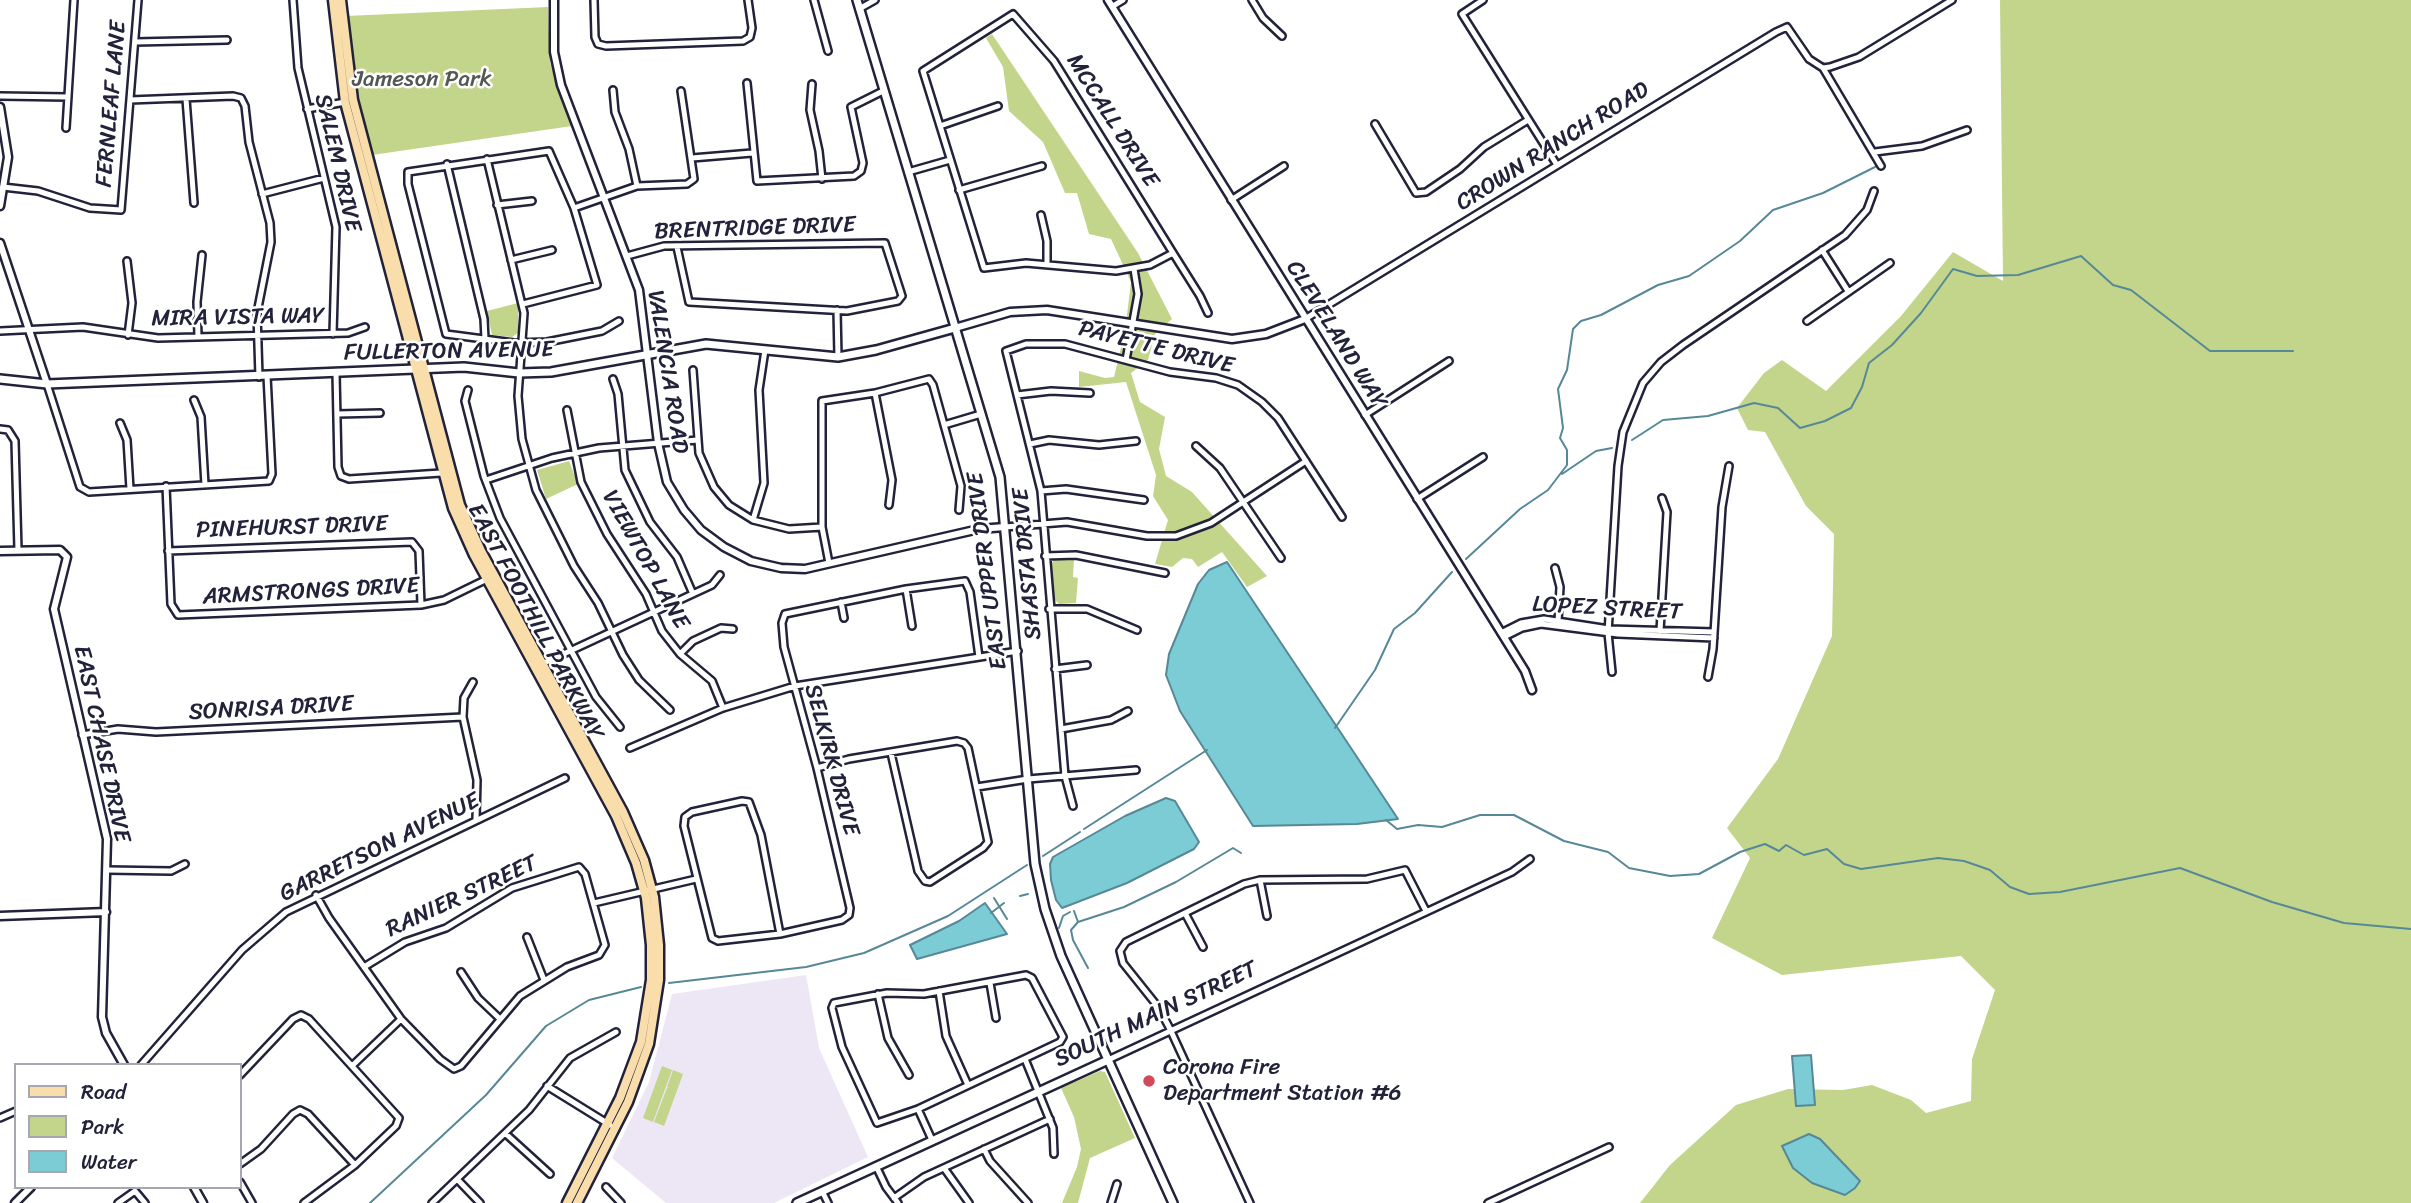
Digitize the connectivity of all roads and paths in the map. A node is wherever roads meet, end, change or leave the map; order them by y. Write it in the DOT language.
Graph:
graph roads {
  1 [pos="74,0"];
  2 [pos="138,0"];
  3 [pos="293,0"];
  4 [pos="333,0"];
  5 [pos="341,0"];
  6 [pos="554,0"];
  7 [pos="594,0"];
  8 [pos="748,0"];
  9 [pos="814,0"];
  10 [pos="857,0"];
  11 [pos="875,0"];
  12 [pos="1123,0"];
  13 [pos="1252,0"];
  14 [pos="1483,0"];
  15 [pos="1952,0"];
  16 [pos="1110,3"];
  17 [pos="859,9"];
  18 [pos="1282,36"];
  19 [pos="227,40"];
  20 [pos="135,43"];
  21 [pos="828,51"];
  22 [pos="1823,68"];
  23 [pos="747,83"];
  24 [pos="812,84"];
  25 [pos="613,90"];
  26 [pos="681,91"];
  27 [pos="883,91"];
  28 [pos="0,96"];
  29 [pos="68,97"];
  30 [pos="186,99"];
  31 [pos="130,100"];
  32 [pos="345,102"];
  33 [pos="998,106"];
  34 [pos="0,107"];
  35 [pos="307,109"];
  36 [pos="1528,120"];
  37 [pos="1375,124"];
  38 [pos="940,126"];
  39 [pos="66,128"];
  40 [pos="1967,131"];
  41 [pos="1875,152"];
  42 [pos="752,153"];
  43 [pos="487,159"];
  44 [pos="692,159"];
  45 [pos="950,159"];
  46 [pos="447,164"];
  47 [pos="1557,165"];
  48 [pos="1042,166"];
  49 [pos="1284,166"];
  50 [pos="1881,166"];
  51 [pos="908,173"];
  52 [pos="324,178"];
  53 [pos="822,179"];
  54 [pos="637,186"];
  55 [pos="2,187"];
  56 [pos="959,190"];
  57 [pos="1874,191"];
  58 [pos="262,194"];
  59 [pos="603,197"];
  60 [pos="1231,200"];
  61 [pos="532,201"];
  62 [pos="194,203"];
  63 [pos="497,205"];
  64 [pos="0,206"];
  65 [pos="574,208"];
  66 [pos="1041,215"];
  67 [pos="0,243"];
  68 [pos="677,247"];
  69 [pos="552,250"];
  70 [pos="1822,250"];
  71 [pos="1173,253"];
  72 [pos="202,255"];
  73 [pos="627,256"];
  74 [pos="511,260"];
  75 [pos="127,261"];
  76 [pos="1890,263"];
  77 [pos="1047,265"];
  78 [pos="1134,269"];
  79 [pos="1848,291"];
  80 [pos="523,304"];
  81 [pos="837,310"];
  82 [pos="1208,313"];
  83 [pos="1305,319"];
  84 [pos="619,321"];
  85 [pos="1807,321"];
  86 [pos="1133,324"];
  87 [pos="365,327"];
  88 [pos="955,328"];
  89 [pos="27,330"];
  90 [pos="0,331"];
  91 [pos="333,334"];
  92 [pos="128,335"];
  93 [pos="258,335"];
  94 [pos="198,337"];
  95 [pos="485,338"];
  96 [pos="521,343"];
  97 [pos="765,350"];
  98 [pos="1006,351"];
  99 [pos="648,352"];
  100 [pos="838,357"];
  101 [pos="1126,360"];
  102 [pos="1448,361"];
  103 [pos="418,368"];
  104 [pos="693,370"];
  105 [pos="336,373"];
  106 [pos="519,373"];
  107 [pos="263,377"];
  108 [pos="0,379"];
  109 [pos="613,379"];
  110 [pos="47,384"];
  111 [pos="468,390"];
  112 [pos="875,393"];
  113 [pos="1090,393"];
  114 [pos="1017,395"];
  115 [pos="194,400"];
  116 [pos="567,410"];
  117 [pos="380,413"];
  118 [pos="337,414"];
  119 [pos="981,414"];
  120 [pos="1365,415"];
  121 [pos="120,423"];
  122 [pos="944,425"];
  123 [pos="0,429"];
  124 [pos="698,440"];
  125 [pos="1136,441"];
  126 [pos="658,443"];
  127 [pos="1030,444"];
  128 [pos="621,445"];
  129 [pos="1196,446"];
  130 [pos="575,453"];
  131 [pos="1483,457"];
  132 [pos="1306,461"];
  133 [pos="529,466"];
  134 [pos="1729,466"];
  135 [pos="442,473"];
  136 [pos="486,480"];
  137 [pos="205,485"];
  138 [pos="166,486"];
  139 [pos="130,489"];
  140 [pos="1041,491"];
  141 [pos="1662,498"];
  142 [pos="1417,499"];
  143 [pos="1144,500"];
  144 [pos="1244,502"];
  145 [pos="889,505"];
  146 [pos="959,510"];
  147 [pos="1342,517"];
  148 [pos="753,520"];
  149 [pos="1043,524"];
  150 [pos="822,527"];
  151 [pos="1005,527"];
  152 [pos="18,550"];
  153 [pos="0,551"];
  154 [pos="168,551"];
  155 [pos="1045,556"];
  156 [pos="1281,558"];
  157 [pos="829,564"];
  158 [pos="1555,568"];
  159 [pos="1165,573"];
  160 [pos="720,575"];
  161 [pos="487,579"];
  162 [pos="906,589"];
  163 [pos="693,594"];
  164 [pos="841,602"];
  165 [pos="421,605"];
  166 [pos="1049,608"];
  167 [pos="653,611"];
  168 [pos="844,618"];
  169 [pos="1558,623"];
  170 [pos="912,626"];
  171 [pos="611,629"];
  172 [pos="733,629"];
  173 [pos="1137,630"];
  174 [pos="1608,631"];
  175 [pos="1660,631"];
  176 [pos="1503,635"];
  177 [pos="1714,635"];
  178 [pos="569,649"];
  179 [pos="1018,651"];
  180 [pos="680,654"];
  181 [pos="978,657"];
  182 [pos="542,664"];
  183 [pos="1087,665"];
  184 [pos="1055,669"];
  185 [pos="1612,672"];
  186 [pos="1707,677"];
  187 [pos="473,682"];
  188 [pos="795,686"];
  189 [pos="1532,690"];
  190 [pos="723,708"];
  191 [pos="670,710"];
  192 [pos="1128,711"];
  193 [pos="463,718"];
  194 [pos="620,727"];
  195 [pos="1061,729"];
  196 [pos="82,735"];
  197 [pos="630,748"];
  198 [pos="891,753"];
  199 [pos="817,768"];
  200 [pos="1136,770"];
  201 [pos="1065,776"];
  202 [pos="565,778"];
  203 [pos="1028,779"];
  204 [pos="977,787"];
  205 [pos="1073,806"];
  206 [pos="476,819"];
  207 [pos="1530,859"];
  208 [pos="185,864"];
  209 [pos="107,870"];
  210 [pos="696,879"];
  211 [pos="1260,880"];
  212 [pos="648,890"];
  213 [pos="316,895"];
  214 [pos="594,903"];
  215 [pos="1426,911"];
  216 [pos="106,912"];
  217 [pos="1186,915"];
  218 [pos="1267,915"];
  219 [pos="0,916"];
  220 [pos="780,934"];
  221 [pos="527,937"];
  222 [pos="1203,947"];
  223 [pos="364,967"];
  224 [pos="461,972"];
  225 [pos="544,980"];
  226 [pos="990,983"];
  227 [pos="939,992"];
  228 [pos="878,994"];
  229 [pos="499,1018"];
  230 [pos="996,1018"];
  231 [pos="401,1019"];
  232 [pos="1170,1029"];
  233 [pos="616,1032"];
  234 [pos="1025,1059"];
  235 [pos="1108,1060"];
  236 [pos="123,1063"];
  237 [pos="143,1063"];
  238 [pos="353,1065"];
  239 [pos="242,1073"];
  240 [pos="909,1075"];
  241 [pos="968,1085"];
  242 [pos="547,1086"];
  243 [pos="1038,1091"];
  244 [pos="918,1109"];
  245 [pos="1050,1119"];
  246 [pos="611,1126"];
  247 [pos="506,1134"];
  248 [pos="932,1140"];
  249 [pos="1609,1147"];
  250 [pos="984,1149"];
  251 [pos="1054,1154"];
  252 [pos="242,1162"];
  253 [pos="355,1165"];
  254 [pos="876,1166"];
  255 [pos="944,1168"];
  256 [pos="550,1174"];
  257 [pos="457,1179"];
  258 [pos="1116,1184"];
  259 [pos="242,1186"];
  260 [pos="606,1187"];
  261 [pos="30,1189"];
  262 [pos="822,1191"];
  263 [pos="896,1200"];
  264 [pos="15,1203"];
  265 [pos="118,1203"];
  266 [pos="145,1203"];
  267 [pos="251,1203"];
  268 [pos="304,1203"];
  269 [pos="432,1203"];
  270 [pos="480,1203"];
  271 [pos="567,1203"];
  272 [pos="577,1203"];
  273 [pos="621,1203"];
  274 [pos="797,1203"];
  275 [pos="828,1203"];
  276 [pos="969,1203"];
  277 [pos="1028,1203"];
  278 [pos="1111,1203"];
  279 [pos="1173,1203"];
  280 [pos="1250,1203"];
  281 [pos="1488,1203"];
  1 -- 29 [label="street"];
  2 -- 20 [label="street, FERNLEAF LANE"];
  3 -- 35 [label="street, SALEM DRIVE"];
  4 -- 32 [label="main road, EAST FOOTHILL PARKWAY"];
  5 -- 103 [label="main road, EAST FOOTHILL PARKWAY"];
  6 -- 59 [label="street, VALENCIA ROAD"];
  7 -- 8 [label="street"];
  9 -- 21 [label="street"];
  10 -- 17 [label="main road, EAST UPPER DRIVE"];
  11 -- 17 [label="street"];
  12 -- 16 [label="street"];
  13 -- 18 [label="street"];
  14 -- 36 [label="street"];
  15 -- 22 [label="street"];
  16 -- 60 [label="street, CLEVELAND WAY"];
  17 -- 27 [label="main road, EAST UPPER DRIVE"];
  19 -- 20 [label="street"];
  20 -- 31 [label="street, FERNLEAF LANE"];
  22 -- 41 [label="street"];
  22 -- 47 [label="street, CROWN RANCH ROAD"];
  23 -- 42 [label="street"];
  24 -- 53 [label="street"];
  25 -- 54 [label="street"];
  26 -- 44 [label="street"];
  27 -- 51 [label="main road, EAST UPPER DRIVE"];
  27 -- 53 [label="street"];
  28 -- 29 [label="street"];
  29 -- 39 [label="street"];
  30 -- 31 [label="street"];
  30 -- 58 [label="street"];
  30 -- 62 [label="street"];
  31 -- 55 [label="street, FERNLEAF LANE"];
  32 -- 35 [label="street"];
  32 -- 103 [label="main road, EAST FOOTHILL PARKWAY"];
  33 -- 38 [label="street"];
  34 -- 55 [label="street"];
  35 -- 52 [label="street, SALEM DRIVE"];
  36 -- 37 [label="street"];
  36 -- 47 [label="street"];
  38 -- 45 [label="street"];
  38 -- 71 [label="street, MCCALL DRIVE"];
  40 -- 41 [label="street"];
  41 -- 50 [label="street"];
  42 -- 44 [label="street"];
  42 -- 53 [label="street"];
  43 -- 46 [label="street"];
  43 -- 63 [label="street"];
  43 -- 65 [label="street"];
  44 -- 54 [label="street"];
  45 -- 51 [label="street"];
  45 -- 56 [label="street"];
  46 -- 95 [label="street"];
  46 -- 95 [label="street"];
  47 -- 83 [label="street, CROWN RANCH ROAD"];
  48 -- 56 [label="street"];
  49 -- 60 [label="street"];
  51 -- 88 [label="main road, EAST UPPER DRIVE"];
  52 -- 58 [label="street"];
  52 -- 91 [label="street, SALEM DRIVE"];
  54 -- 59 [label="street"];
  55 -- 64 [label="street"];
  56 -- 77 [label="street"];
  57 -- 70 [label="street"];
  58 -- 93 [label="street"];
  59 -- 65 [label="street"];
  59 -- 73 [label="street, VALENCIA ROAD"];
  60 -- 83 [label="street, CLEVELAND WAY"];
  61 -- 63 [label="street"];
  63 -- 74 [label="street"];
  65 -- 80 [label="street"];
  66 -- 77 [label="street"];
  67 -- 89 [label="street"];
  68 -- 73 [label="street, BRENTRIDGE DRIVE"];
  68 -- 81 [label="street"];
  68 -- 81 [label="street, BRENTRIDGE DRIVE"];
  69 -- 74 [label="street"];
  70 -- 79 [label="street"];
  70 -- 174 [label="street"];
  71 -- 78 [label="street"];
  71 -- 82 [label="street, MCCALL DRIVE"];
  72 -- 94 [label="street"];
  73 -- 99 [label="street, VALENCIA ROAD"];
  74 -- 80 [label="street"];
  75 -- 92 [label="street"];
  76 -- 79 [label="street"];
  77 -- 78 [label="street"];
  78 -- 86 [label="street"];
  79 -- 85 [label="street"];
  80 -- 96 [label="street"];
  81 -- 100 [label="street"];
  83 -- 86 [label="street, FULLERTON AVENUE"];
  83 -- 120 [label="street, CLEVELAND WAY"];
  84 -- 96 [label="street"];
  86 -- 88 [label="street, FULLERTON AVENUE"];
  86 -- 101 [label="street"];
  87 -- 91 [label="street, MIRA VISTA WAY"];
  88 -- 100 [label="main road, FULLERTON AVENUE"];
  88 -- 119 [label="main road, EAST UPPER DRIVE"];
  89 -- 90 [label="street, MIRA VISTA WAY"];
  89 -- 92 [label="street, MIRA VISTA WAY"];
  89 -- 110 [label="street"];
  91 -- 93 [label="street, MIRA VISTA WAY"];
  92 -- 94 [label="street, MIRA VISTA WAY"];
  93 -- 94 [label="street, MIRA VISTA WAY"];
  93 -- 107 [label="street"];
  95 -- 96 [label="street"];
  96 -- 106 [label="street"];
  97 -- 99 [label="main road, FULLERTON AVENUE"];
  97 -- 100 [label="main road, FULLERTON AVENUE"];
  97 -- 148 [label="street"];
  98 -- 101 [label="street, PAYETTE DRIVE"];
  98 -- 114 [label="street, SHASTA DRIVE"];
  99 -- 106 [label="main road, FULLERTON AVENUE"];
  99 -- 126 [label="street, VALENCIA ROAD"];
  101 -- 132 [label="street, PAYETTE DRIVE"];
  102 -- 120 [label="street"];
  103 -- 105 [label="main road, FULLERTON AVENUE"];
  103 -- 106 [label="main road, FULLERTON AVENUE"];
  103 -- 135 [label="main road, EAST FOOTHILL PARKWAY"];
  103 -- 182 [label="main road, EAST FOOTHILL PARKWAY"];
  104 -- 124 [label="street"];
  105 -- 107 [label="main road, FULLERTON AVENUE"];
  105 -- 118 [label="street"];
  106 -- 133 [label="street"];
  107 -- 110 [label="main road, FULLERTON AVENUE"];
  107 -- 137 [label="street"];
  108 -- 110 [label="main road, FULLERTON AVENUE"];
  109 -- 128 [label="street"];
  110 -- 139 [label="street"];
  111 -- 136 [label="street"];
  112 -- 122 [label="street"];
  112 -- 145 [label="street"];
  112 -- 150 [label="street"];
  113 -- 114 [label="street"];
  114 -- 127 [label="street, SHASTA DRIVE"];
  115 -- 137 [label="street"];
  116 -- 130 [label="street, VIEWTOP LANE"];
  117 -- 118 [label="street"];
  118 -- 135 [label="street"];
  119 -- 122 [label="street"];
  119 -- 151 [label="main road, EAST UPPER DRIVE"];
  120 -- 142 [label="street, CLEVELAND WAY"];
  121 -- 139 [label="street"];
  122 -- 146 [label="street"];
  123 -- 152 [label="street"];
  124 -- 126 [label="street"];
  124 -- 148 [label="street"];
  125 -- 127 [label="street"];
  126 -- 128 [label="street"];
  126 -- 157 [label="street, VALENCIA ROAD"];
  127 -- 140 [label="street, SHASTA DRIVE"];
  128 -- 130 [label="street"];
  128 -- 163 [label="street"];
  129 -- 144 [label="street"];
  130 -- 133 [label="street"];
  130 -- 167 [label="street, VIEWTOP LANE"];
  131 -- 142 [label="street"];
  132 -- 144 [label="street, VALENCIA ROAD"];
  132 -- 147 [label="street, PAYETTE DRIVE"];
  133 -- 136 [label="street"];
  133 -- 171 [label="street"];
  134 -- 177 [label="street"];
  135 -- 161 [label="main road, EAST FOOTHILL PARKWAY"];
  136 -- 178 [label="street"];
  137 -- 138 [label="street"];
  138 -- 139 [label="street"];
  138 -- 154 [label="street"];
  140 -- 143 [label="street"];
  140 -- 149 [label="street, SHASTA DRIVE"];
  141 -- 175 [label="street"];
  142 -- 176 [label="street, CLEVELAND WAY"];
  144 -- 149 [label="street, VALENCIA ROAD"];
  144 -- 156 [label="street"];
  148 -- 150 [label="street"];
  149 -- 151 [label="street, VALENCIA ROAD"];
  149 -- 155 [label="street, SHASTA DRIVE"];
  150 -- 157 [label="street"];
  151 -- 157 [label="street, VALENCIA ROAD"];
  151 -- 179 [label="main road, EAST UPPER DRIVE"];
  152 -- 153 [label="street"];
  152 -- 196 [label="street, EAST CHASE DRIVE"];
  154 -- 165 [label="street, PINEHURST DRIVE"];
  154 -- 165 [label="street, ARMSTRONGS DRIVE"];
  155 -- 159 [label="street"];
  155 -- 166 [label="street, SHASTA DRIVE"];
  158 -- 169 [label="street"];
  160 -- 163 [label="street"];
  161 -- 165 [label="street, ARMSTRONGS DRIVE"];
  161 -- 212 [label="main road, EAST FOOTHILL PARKWAY"];
  162 -- 164 [label="street"];
  162 -- 170 [label="street"];
  162 -- 181 [label="street"];
  163 -- 167 [label="street"];
  164 -- 168 [label="street"];
  164 -- 188 [label="street, SELKIRK DRIVE"];
  166 -- 173 [label="street"];
  166 -- 184 [label="street, SHASTA DRIVE"];
  167 -- 171 [label="street"];
  167 -- 180 [label="street, VIEWTOP LANE"];
  169 -- 174 [label="street, LOPEZ STREET"];
  169 -- 176 [label="street, LOPEZ STREET"];
  171 -- 178 [label="street"];
  171 -- 191 [label="street"];
  172 -- 180 [label="street"];
  174 -- 175 [label="street, LOPEZ STREET"];
  174 -- 185 [label="street"];
  175 -- 177 [label="street, LOPEZ STREET"];
  176 -- 189 [label="street, CLEVELAND WAY"];
  177 -- 186 [label="street"];
  178 -- 182 [label="street"];
  178 -- 194 [label="street"];
  179 -- 181 [label="street"];
  179 -- 203 [label="main road, EAST UPPER DRIVE"];
  180 -- 190 [label="street, VIEWTOP LANE"];
  181 -- 188 [label="street"];
  182 -- 212 [label="main road, EAST FOOTHILL PARKWAY"];
  183 -- 184 [label="street"];
  184 -- 195 [label="street, SHASTA DRIVE"];
  187 -- 193 [label="street"];
  188 -- 190 [label="street"];
  188 -- 199 [label="street, SELKIRK DRIVE"];
  190 -- 197 [label="street"];
  192 -- 195 [label="street"];
  193 -- 196 [label="street, SONRISA DRIVE"];
  193 -- 206 [label="street"];
  195 -- 201 [label="street, SHASTA DRIVE"];
  196 -- 209 [label="street, EAST CHASE DRIVE"];
  198 -- 199 [label="street"];
  198 -- 204 [label="street"];
  198 -- 204 [label="street"];
  199 -- 220 [label="street, SELKIRK DRIVE"];
  200 -- 201 [label="street"];
  201 -- 203 [label="street"];
  201 -- 205 [label="street, SHASTA DRIVE"];
  202 -- 206 [label="street, GARRETSON AVENUE"];
  203 -- 204 [label="street"];
  203 -- 235 [label="main road, EAST UPPER DRIVE"];
  206 -- 213 [label="street, GARRETSON AVENUE"];
  207 -- 215 [label="street, SOUTH MAIN STREET"];
  208 -- 209 [label="street"];
  209 -- 216 [label="street, EAST CHASE DRIVE"];
  210 -- 212 [label="street"];
  210 -- 220 [label="street"];
  210 -- 220 [label="street"];
  211 -- 215 [label="street"];
  211 -- 217 [label="street"];
  211 -- 218 [label="street"];
  212 -- 214 [label="street"];
  212 -- 246 [label="main road, EAST FOOTHILL PARKWAY"];
  213 -- 223 [label="street"];
  213 -- 237 [label="street, GARRETSON AVENUE"];
  214 -- 223 [label="street, RANIER STREET"];
  214 -- 225 [label="street"];
  215 -- 232 [label="street, SOUTH MAIN STREET"];
  216 -- 219 [label="street"];
  216 -- 236 [label="street, EAST CHASE DRIVE"];
  217 -- 222 [label="street"];
  217 -- 232 [label="street"];
  221 -- 225 [label="street"];
  223 -- 231 [label="street"];
  224 -- 229 [label="street"];
  225 -- 229 [label="street"];
  226 -- 227 [label="street"];
  226 -- 230 [label="street"];
  226 -- 234 [label="street"];
  227 -- 228 [label="street"];
  227 -- 241 [label="street"];
  228 -- 240 [label="street"];
  228 -- 244 [label="street"];
  229 -- 231 [label="street"];
  231 -- 238 [label="street"];
  232 -- 235 [label="street, SOUTH MAIN STREET"];
  232 -- 280 [label="street"];
  233 -- 242 [label="street"];
  234 -- 241 [label="street"];
  234 -- 243 [label="street"];
  235 -- 243 [label="main road, SOUTH MAIN STREET"];
  235 -- 279 [label="main road, EAST UPPER DRIVE"];
  238 -- 239 [label="street"];
  238 -- 253 [label="street"];
  241 -- 244 [label="street"];
  242 -- 246 [label="street"];
  242 -- 247 [label="street"];
  243 -- 245 [label="street"];
  243 -- 248 [label="main road, SOUTH MAIN STREET"];
  244 -- 248 [label="street"];
  245 -- 250 [label="street"];
  245 -- 251 [label="street"];
  246 -- 271 [label="main road, EAST FOOTHILL PARKWAY"];
  246 -- 272 [label="main road, EAST FOOTHILL PARKWAY"];
  247 -- 256 [label="street"];
  247 -- 257 [label="street"];
  248 -- 254 [label="main road, SOUTH MAIN STREET"];
  249 -- 281 [label="street"];
  250 -- 255 [label="street"];
  250 -- 277 [label="street"];
  252 -- 253 [label="street"];
  253 -- 268 [label="street"];
  254 -- 262 [label="main road, SOUTH MAIN STREET"];
  254 -- 263 [label="street"];
  255 -- 263 [label="street"];
  255 -- 276 [label="street"];
  257 -- 269 [label="street"];
  257 -- 270 [label="street"];
  258 -- 278 [label="street"];
  259 -- 267 [label="street"];
  260 -- 273 [label="street"];
  261 -- 264 [label="street"];
  262 -- 274 [label="main road, SOUTH MAIN STREET"];
  262 -- 275 [label="street"];
  265 -- 266 [label="street"];
}
